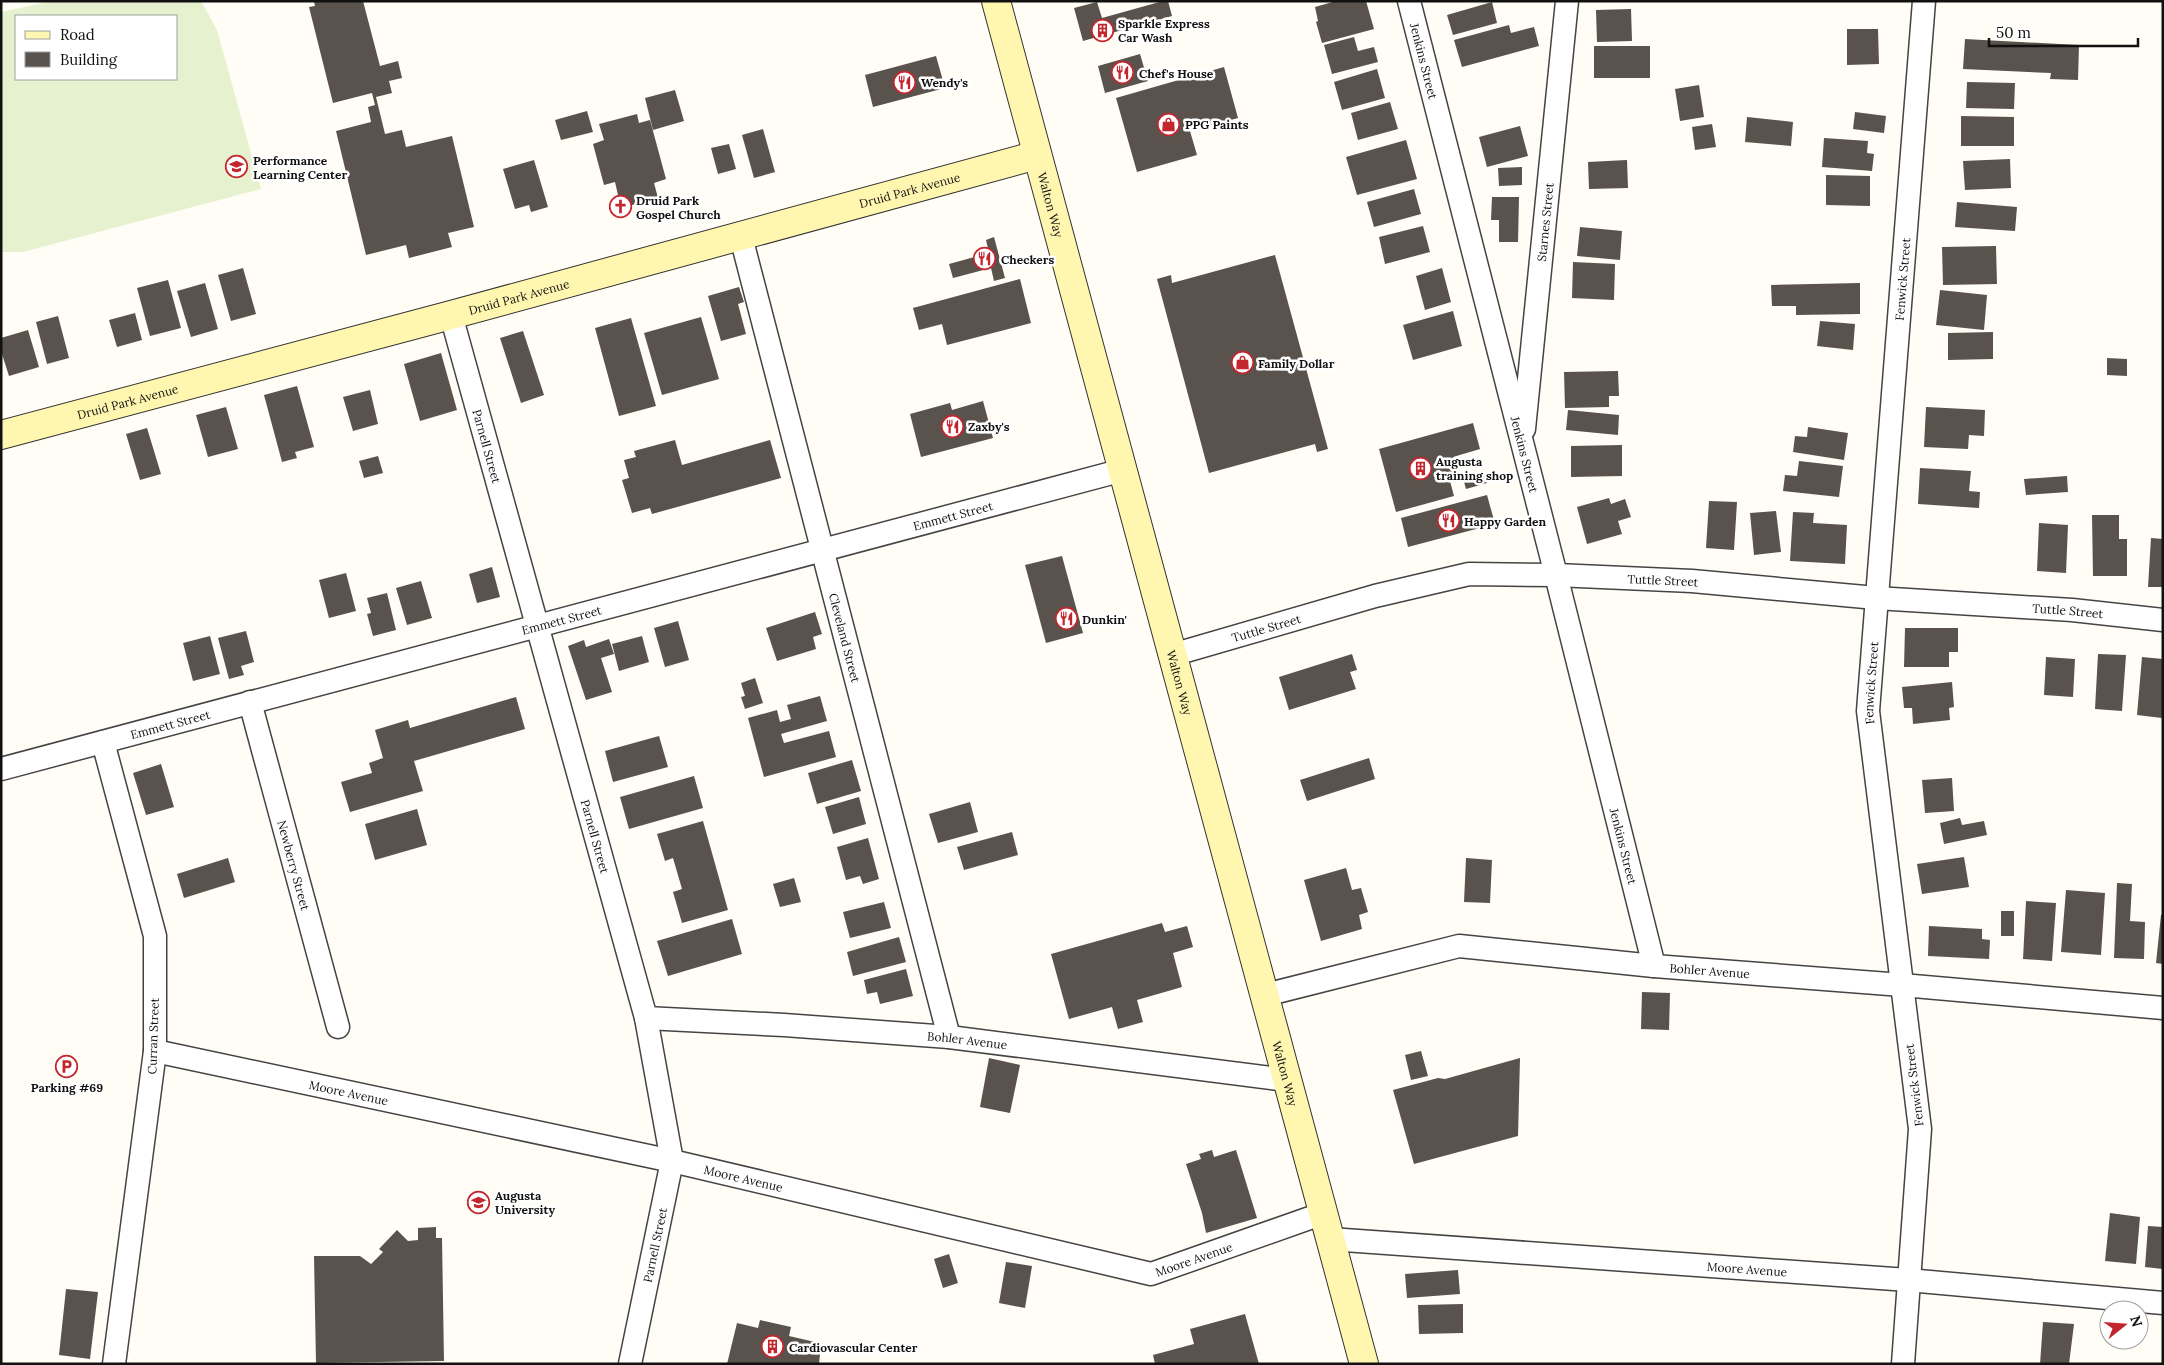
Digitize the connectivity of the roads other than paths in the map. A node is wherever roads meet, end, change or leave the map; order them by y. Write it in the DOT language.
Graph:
graph roads {
  1 [pos="996,1"];
  2 [pos="1409,1"];
  3 [pos="1567,1"];
  4 [pos="1924,1"];
  5 [pos="1037,155"];
  6 [pos="741,237"];
  7 [pos="451,315"];
  8 [pos="1,435"];
  9 [pos="1522,445"];
  10 [pos="1123,470"];
  11 [pos="823,550"];
  12 [pos="1556,575"];
  13 [pos="1876,598"];
  14 [pos="2163,620"];
  15 [pos="536,627"];
  16 [pos="1172,655"];
  17 [pos="250,702"];
  18 [pos="103,742"];
  19 [pos="1,769"];
  20 [pos="1654,966"];
  21 [pos="1902,985"];
  22 [pos="1264,995"];
  23 [pos="2163,1008"];
  24 [pos="646,1018"];
  25 [pos="338,1027"];
  26 [pos="949,1037"];
  27 [pos="155,1051"];
  28 [pos="1288,1080"];
  29 [pos="672,1161"];
  30 [pos="1327,1226"];
  31 [pos="1908,1280"];
  32 [pos="2163,1303"];
  33 [pos="114,1364"];
  34 [pos="630,1364"];
  35 [pos="1364,1364"];
  36 [pos="1903,1364"];
  1 -- 5 [label="main road, Walton Way"];
  2 -- 9 [label="street, Jenkins Street"];
  3 -- 9 [label="street, Starnes Street"];
  4 -- 13 [label="street, Fenwick Street"];
  5 -- 6 [label="main road, Druid Park Avenue"];
  5 -- 10 [label="main road, Walton Way"];
  6 -- 7 [label="main road, Druid Park Avenue"];
  6 -- 11 [label="street, Cleveland Street"];
  7 -- 8 [label="main road, Druid Park Avenue"];
  7 -- 15 [label="street, Parnell Street"];
  9 -- 12 [label="street, Jenkins Street"];
  10 -- 11 [label="street, Emmett Street"];
  10 -- 16 [label="main road, Walton Way"];
  11 -- 15 [label="street, Emmett Street"];
  11 -- 26 [label="street, Cleveland Street"];
  12 -- 13 [label="street, Tuttle Street"];
  12 -- 16 [label="street, Tuttle Street"];
  12 -- 20 [label="street, Jenkins Street"];
  13 -- 14 [label="street, Tuttle Street"];
  13 -- 21 [label="street, Fenwick Street"];
  15 -- 17 [label="street, Emmett Street"];
  15 -- 24 [label="street, Parnell Street"];
  16 -- 22 [label="main road, Walton Way"];
  17 -- 18 [label="street, Emmett Street"];
  17 -- 25 [label="street, Newberry Street"];
  18 -- 19 [label="street, Emmett Street"];
  18 -- 27 [label="street, Curran Street"];
  20 -- 21 [label="street, Bohler Avenue"];
  20 -- 22 [label="street, Bohler Avenue"];
  21 -- 23 [label="street, Bohler Avenue"];
  21 -- 31 [label="street, Fenwick Street"];
  22 -- 28 [label="main road, Walton Way"];
  24 -- 26 [label="street, Bohler Avenue"];
  24 -- 29 [label="street, Parnell Street"];
  26 -- 28 [label="street, Bohler Avenue"];
  27 -- 29 [label="street, Moore Avenue"];
  27 -- 33 [label="street, Curran Street"];
  28 -- 30 [label="main road, Walton Way"];
  29 -- 30 [label="street, Moore Avenue"];
  29 -- 34 [label="street, Parnell Street"];
  30 -- 31 [label="street, Moore Avenue"];
  30 -- 35 [label="main road, Walton Way"];
  31 -- 32 [label="street, Moore Avenue"];
  31 -- 36 [label="street, Fenwick Street"];
}
